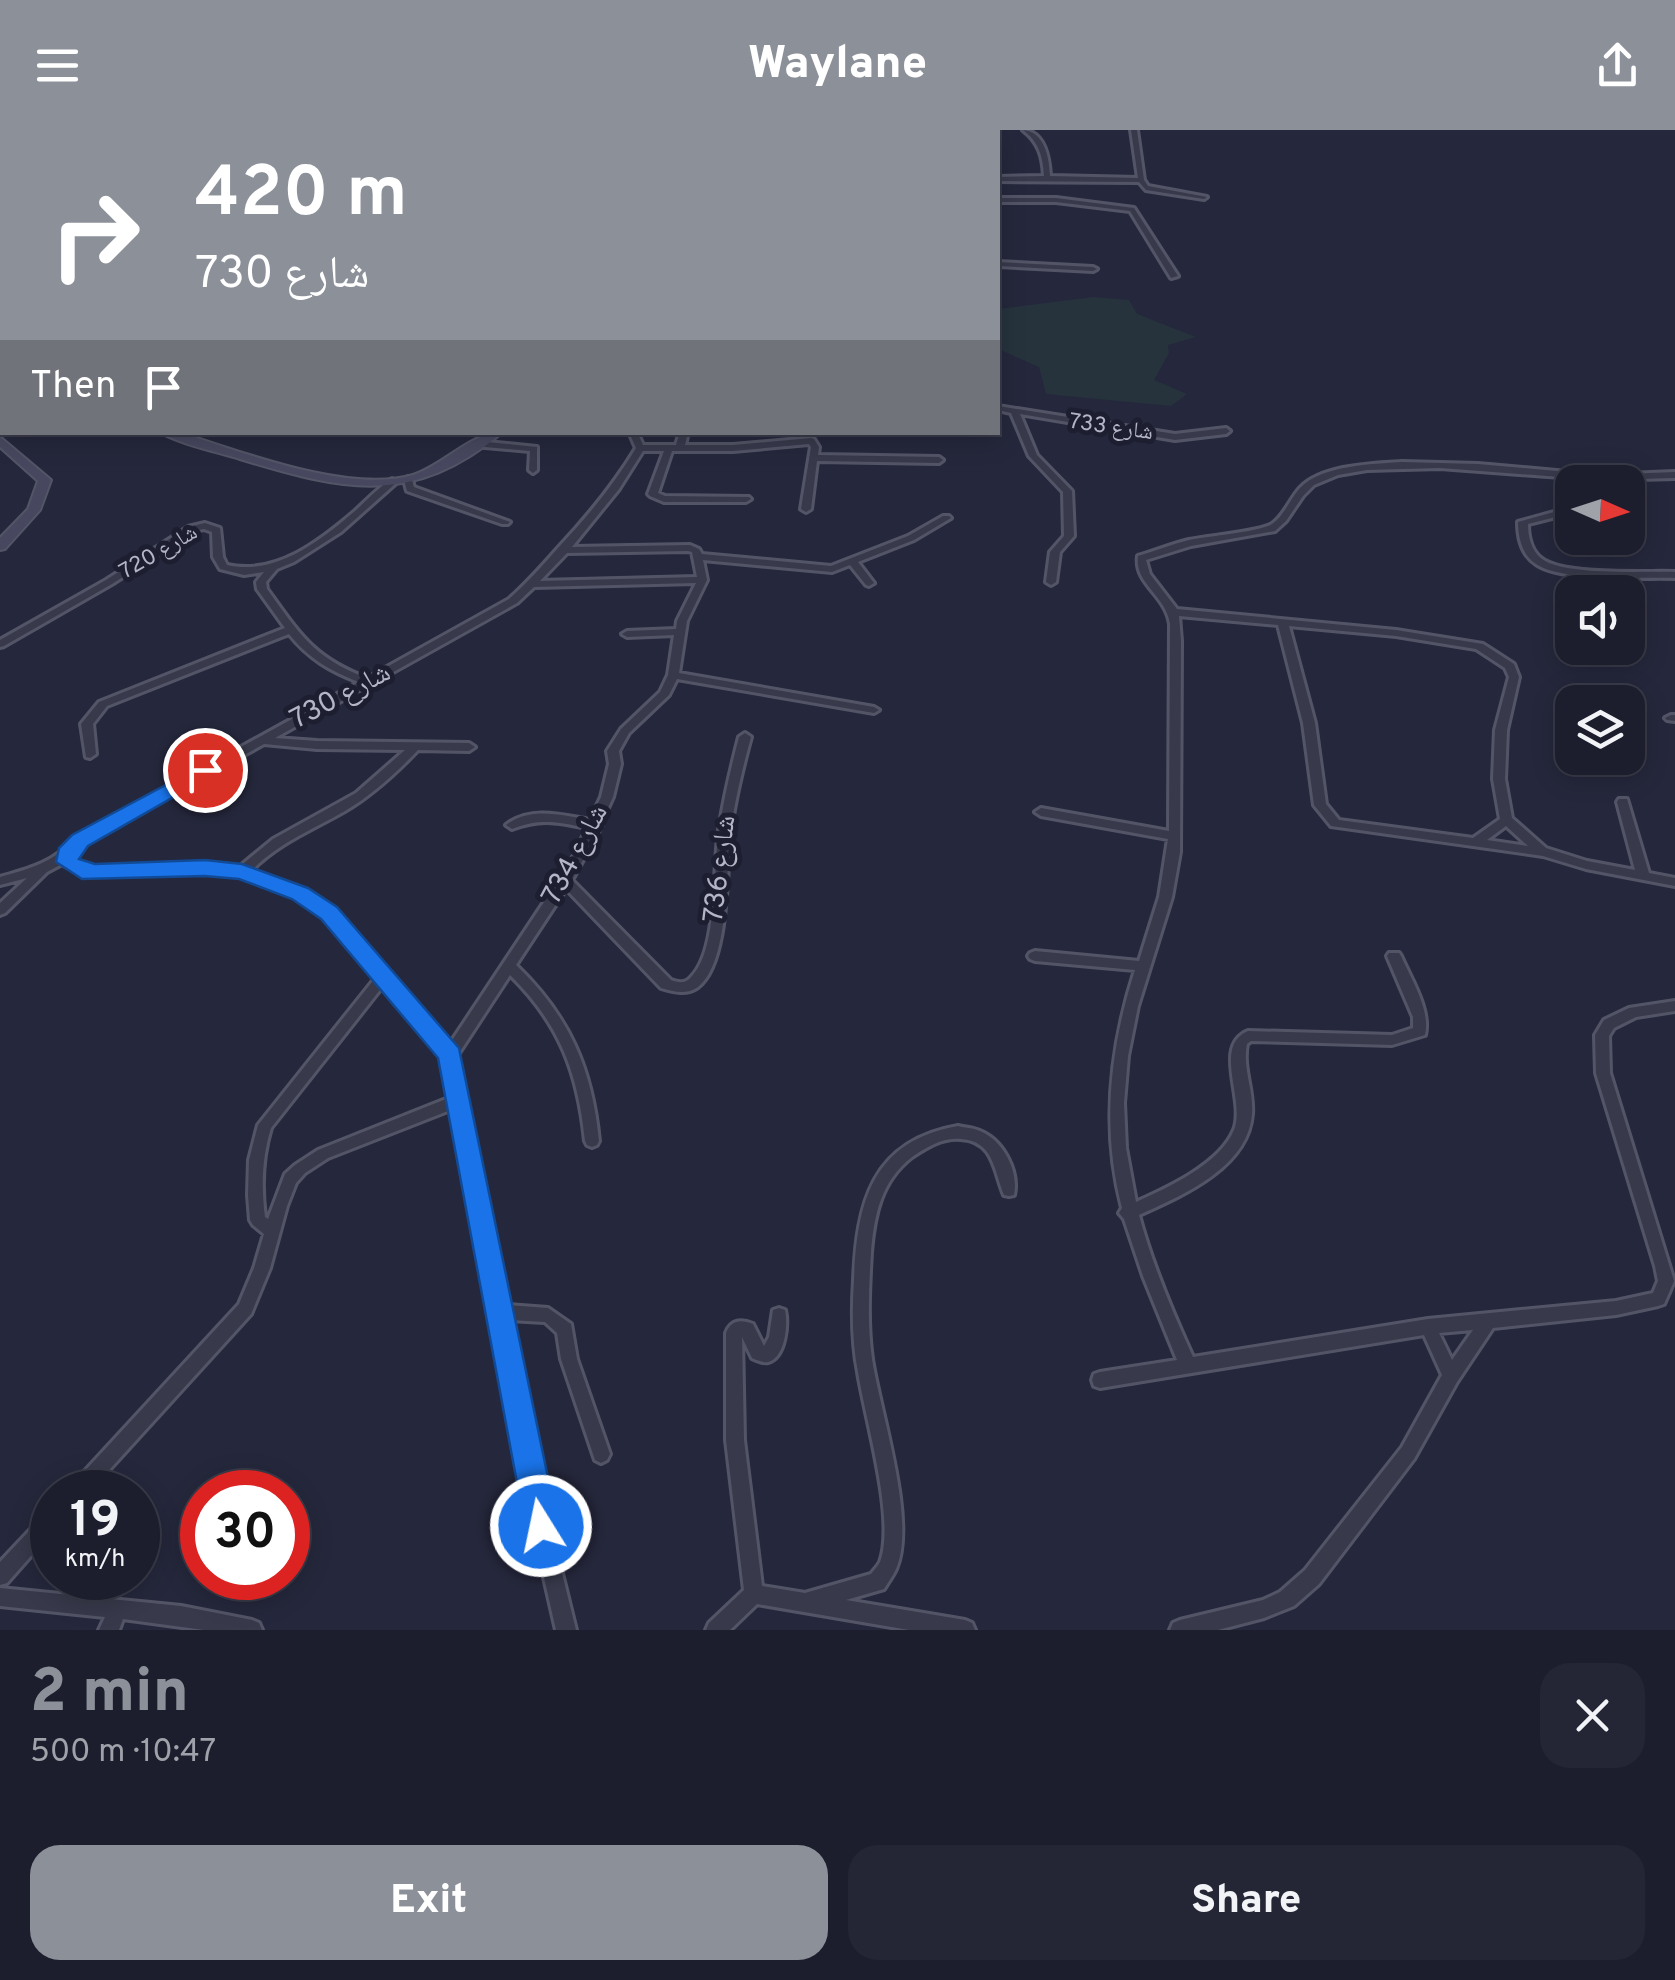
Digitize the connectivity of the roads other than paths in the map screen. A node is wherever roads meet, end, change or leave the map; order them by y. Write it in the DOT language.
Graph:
graph roads {
  1 [pos="1026,130"];
  2 [pos="1134,130"];
  3 [pos="1047,178"];
  4 [pos="1000,179"];
  5 [pos="1141,180"];
  6 [pos="1204,197"];
  7 [pos="1000,200"];
  8 [pos="1000,264"];
  9 [pos="1094,269"];
  10 [pos="1174,276"];
  11 [pos="1000,409"];
  12 [pos="1015,413"];
  13 [pos="1226,432"];
  14 [pos="175,435"];
  15 [pos="492,435"];
  16 [pos="634,435"];
  17 [pos="682,435"];
  18 [pos="0,441"];
  19 [pos="478,444"];
  20 [pos="640,448"];
  21 [pos="675,448"];
  22 [pos="814,458"];
  23 [pos="939,460"];
  24 [pos="533,470"];
  25 [pos="1555,474"];
  26 [pos="1675,475"];
  27 [pos="1645,477"];
  28 [pos="408,480"];
  29 [pos="392,482"];
  30 [pos="746,499"];
  31 [pos="806,508"];
  32 [pos="1555,514"];
  33 [pos="946,518"];
  34 [pos="505,522"];
  35 [pos="0,546"];
  36 [pos="562,550"];
  37 [pos="698,557"];
  38 [pos="854,562"];
  39 [pos="276,564"];
  40 [pos="1675,576"];
  41 [pos="702,580"];
  42 [pos="868,582"];
  43 [pos="1051,582"];
  44 [pos="533,584"];
  45 [pos="1174,612"];
  46 [pos="1283,623"];
  47 [pos="292,629"];
  48 [pos="680,632"];
  49 [pos="627,634"];
  50 [pos="0,644"];
  51 [pos="673,676"];
  52 [pos="370,682"];
  53 [pos="874,710"];
  54 [pos="745,737"];
  55 [pos="261,740"];
  56 [pos="416,745"];
  57 [pos="469,747"];
  58 [pos="90,754"];
  59 [pos="1623,802"];
  60 [pos="1041,812"];
  61 [pos="1506,820"];
  62 [pos="512,825"];
  63 [pos="596,825"];
  64 [pos="1175,836"];
  65 [pos="1477,841"];
  66 [pos="1544,852"];
  67 [pos="66,856"];
  68 [pos="44,869"];
  69 [pos="242,872"];
  70 [pos="1643,875"];
  71 [pos="0,881"];
  72 [pos="566,882"];
  73 [pos="1675,882"];
  74 [pos="0,910"];
  75 [pos="1034,956"];
  76 [pos="1394,956"];
  77 [pos="508,964"];
  78 [pos="1142,966"];
  79 [pos="383,977"];
  80 [pos="1675,1006"];
  81 [pos="450,1055"];
  82 [pos="458,1100"];
  83 [pos="592,1141"];
  84 [pos="1009,1190"];
  85 [pos="1127,1213"];
  86 [pos="272,1231"];
  87 [pos="502,1312"];
  88 [pos="779,1314"];
  89 [pos="1487,1324"];
  90 [pos="1428,1328"];
  91 [pos="1188,1366"];
  92 [pos="1451,1376"];
  93 [pos="1100,1380"];
  94 [pos="601,1454"];
  95 [pos="97,1470"];
  96 [pos="30,1543"];
  97 [pos="0,1576"];
  98 [pos="754,1594"];
  99 [pos="0,1597"];
  100 [pos="808,1602"];
  101 [pos="118,1608"];
  102 [pos="109,1630"];
  103 [pos="252,1630"];
  104 [pos="566,1630"];
  105 [pos="716,1630"];
  106 [pos="965,1630"];
  107 [pos="1180,1630"];
  1 -- 3 [label="street"];
  2 -- 5 [label="street"];
  3 -- 4 [label="street"];
  3 -- 5 [label="street"];
  5 -- 6 [label="street"];
  7 -- 10 [label="street"];
  8 -- 9 [label="street"];
  11 -- 12 [label="street, شارع 733"];
  12 -- 13 [label="street, شارع 733"];
  12 -- 43 [label="street"];
  14 -- 29 [label="main road"];
  15 -- 19 [label="main road"];
  16 -- 20 [label="street"];
  17 -- 21 [label="street"];
  18 -- 35 [label="main road"];
  19 -- 24 [label="street"];
  19 -- 28 [label="main road"];
  20 -- 21 [label="street"];
  20 -- 36 [label="street, شارع 730"];
  21 -- 22 [label="street"];
  21 -- 30 [label="street"];
  22 -- 23 [label="street"];
  22 -- 31 [label="street"];
  25 -- 45 [label="street"];
  26 -- 27 [label="street"];
  28 -- 29 [label="main road"];
  28 -- 34 [label="street"];
  29 -- 39 [label="street, شارع 720"];
  32 -- 40 [label="street"];
  33 -- 38 [label="street"];
  36 -- 37 [label="street"];
  36 -- 44 [label="street, شارع 730"];
  37 -- 38 [label="street"];
  37 -- 41 [label="street"];
  38 -- 42 [label="street"];
  39 -- 47 [label="street"];
  39 -- 50 [label="street, شارع 720"];
  41 -- 44 [label="street"];
  41 -- 48 [label="street, شارع 734"];
  44 -- 52 [label="street, شارع 730"];
  45 -- 46 [label="street"];
  45 -- 64 [label="street"];
  46 -- 61 [label="street"];
  46 -- 65 [label="street"];
  47 -- 52 [label="street"];
  47 -- 58 [label="street"];
  48 -- 49 [label="street"];
  48 -- 51 [label="street, شارع 734"];
  51 -- 53 [label="street"];
  51 -- 63 [label="street, شارع 734"];
  52 -- 55 [label="street, شارع 730"];
  54 -- 72 [label="street, شارع 736"];
  55 -- 56 [label="street"];
  55 -- 67 [label="street, شارع 730"];
  56 -- 57 [label="street"];
  56 -- 69 [label="street"];
  59 -- 70 [label="street"];
  60 -- 64 [label="street"];
  61 -- 65 [label="street"];
  61 -- 66 [label="street"];
  62 -- 63 [label="street"];
  63 -- 72 [label="street, شارع 734"];
  64 -- 78 [label="street"];
  65 -- 66 [label="street"];
  66 -- 70 [label="street"];
  67 -- 68 [label="street, شارع 730"];
  67 -- 69 [label="street"];
  68 -- 71 [label="street"];
  68 -- 74 [label="street"];
  69 -- 79 [label="street"];
  70 -- 73 [label="street"];
  72 -- 77 [label="street, شارع 734"];
  75 -- 78 [label="street"];
  76 -- 85 [label="street"];
  77 -- 81 [label="street, شارع 734"];
  77 -- 83 [label="street"];
  78 -- 85 [label="street"];
  79 -- 81 [label="street"];
  79 -- 86 [label="street"];
  80 -- 89 [label="street"];
  81 -- 82 [label="street"];
  82 -- 86 [label="street"];
  82 -- 87 [label="street"];
  84 -- 100 [label="street"];
  85 -- 91 [label="street"];
  86 -- 95 [label="street"];
  87 -- 94 [label="street"];
  87 -- 104 [label="street"];
  88 -- 98 [label="street"];
  89 -- 90 [label="street"];
  89 -- 92 [label="street"];
  90 -- 91 [label="street"];
  90 -- 92 [label="street"];
  91 -- 93 [label="street"];
  92 -- 107 [label="street"];
  96 -- 97 [label="street"];
  98 -- 100 [label="street"];
  98 -- 105 [label="street"];
  99 -- 101 [label="street"];
  100 -- 106 [label="street"];
  101 -- 102 [label="street"];
  101 -- 103 [label="street"];
}
